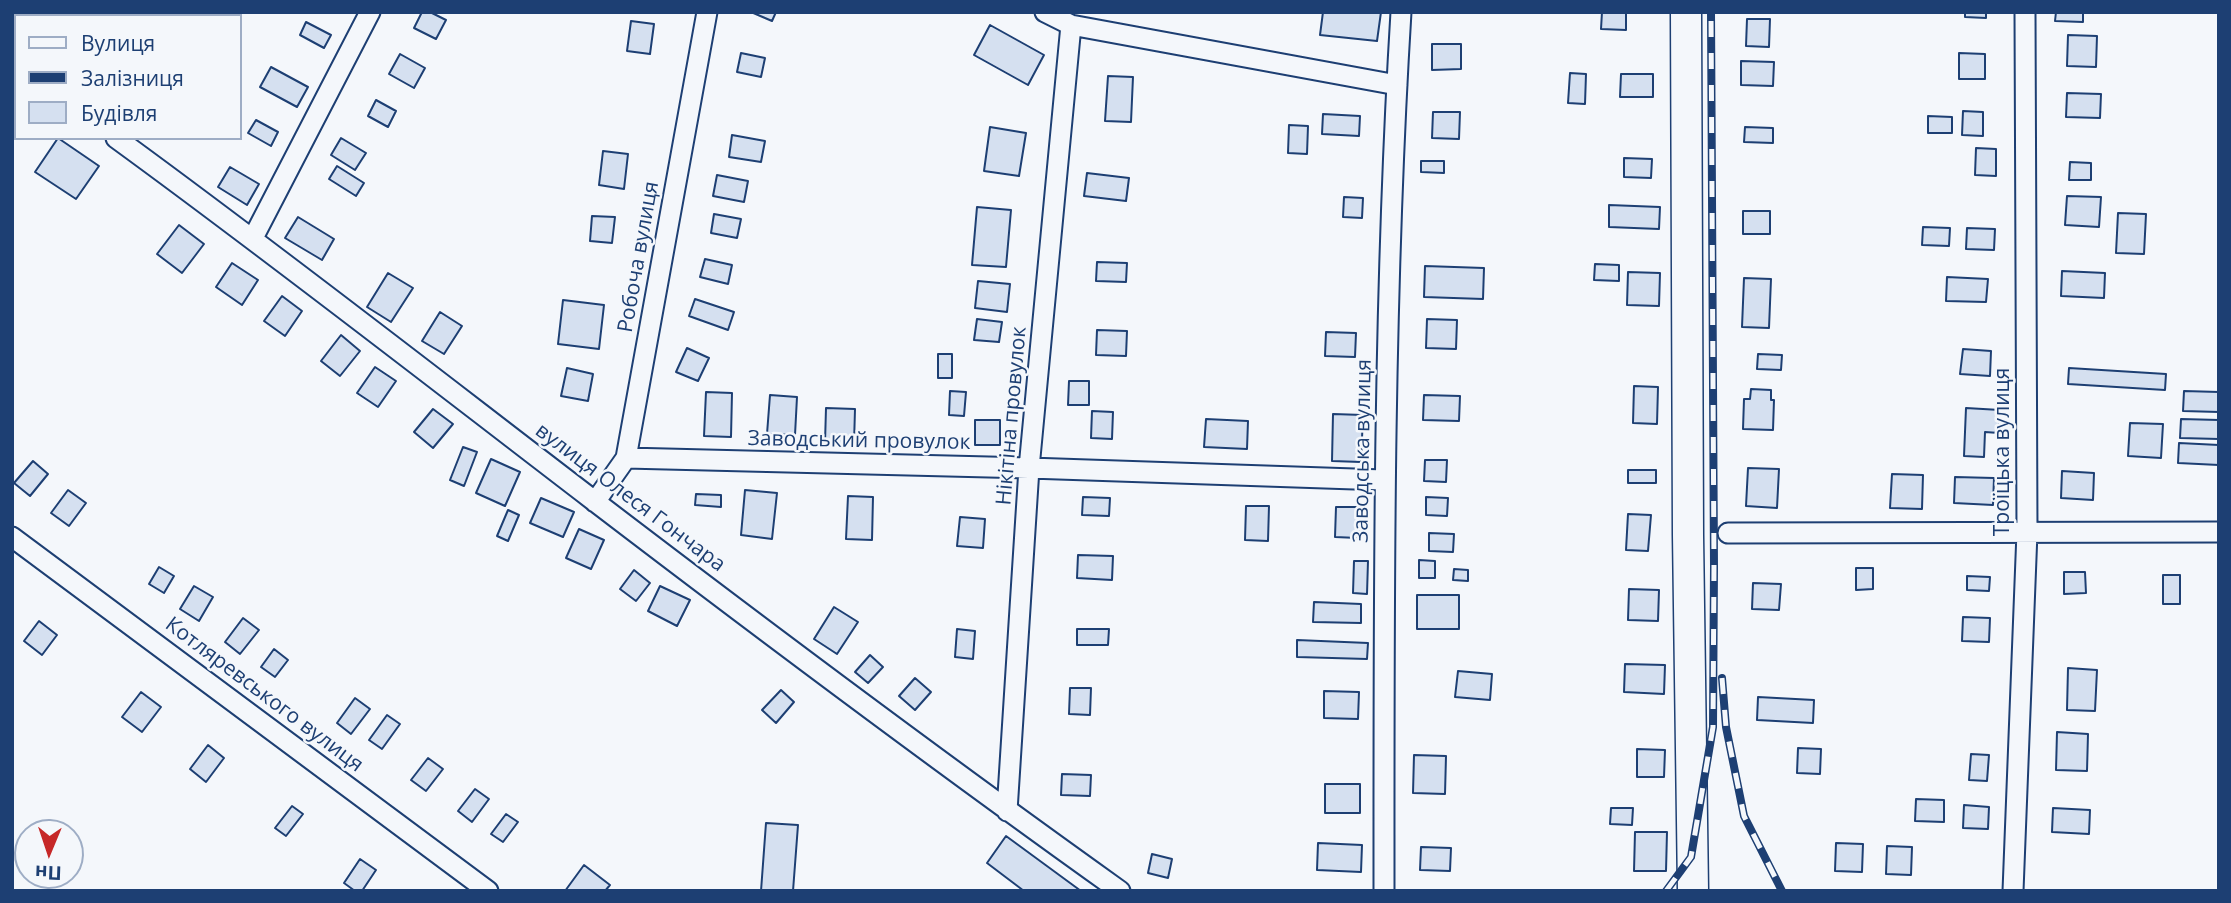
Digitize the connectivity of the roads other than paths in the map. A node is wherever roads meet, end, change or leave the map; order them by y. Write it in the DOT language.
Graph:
graph roads {
  1 [pos="370,12"];
  2 [pos="707,12"];
  3 [pos="1045,12"];
  4 [pos="1401,12"];
  5 [pos="1686,12"];
  6 [pos="2025,12"];
  7 [pos="1071,25"];
  8 [pos="1397,85"];
  9 [pos="119,140"];
  10 [pos="253,237"];
  11 [pos="626,458"];
  12 [pos="1029,468"];
  13 [pos="1384,480"];
  14 [pos="595,502"];
  15 [pos="2027,532"];
  16 [pos="2219,532"];
  17 [pos="1728,533"];
  18 [pos="12,537"];
  19 [pos="1007,811"];
  20 [pos="488,891"];
  21 [pos="1120,891"];
  22 [pos="1384,891"];
  23 [pos="1693,891"];
  24 [pos="2013,891"];
  1 -- 10 [label="street"];
  2 -- 11 [label="street, Робоча вулиця"];
  3 -- 7 [label="street"];
  4 -- 8 [label="street, Заводська вулиця"];
  5 -- 23 [label="main road"];
  6 -- 15 [label="street, Троїцька вулиця"];
  7 -- 8 [label="street"];
  7 -- 12 [label="street, Нікітіна провулок"];
  8 -- 13 [label="street, Заводська вулиця"];
  9 -- 10 [label="street, вулиця Олеся Гончара"];
  10 -- 14 [label="street, вулиця Олеся Гончара"];
  11 -- 12 [label="street, Заводський провулок"];
  11 -- 14 [label="street, Робоча вулиця"];
  12 -- 13 [label="street, Заводський провулок"];
  12 -- 19 [label="street, Нікітіна провулок"];
  13 -- 22 [label="street, Заводська вулиця"];
  14 -- 19 [label="street, вулиця Олеся Гончара"];
  15 -- 16 [label="street"];
  15 -- 17 [label="street"];
  15 -- 24 [label="street, Троїцька вулиця"];
  18 -- 20 [label="street, Котляревського вулиця"];
  19 -- 21 [label="street, вулиця Олеся Гончара"];
}
